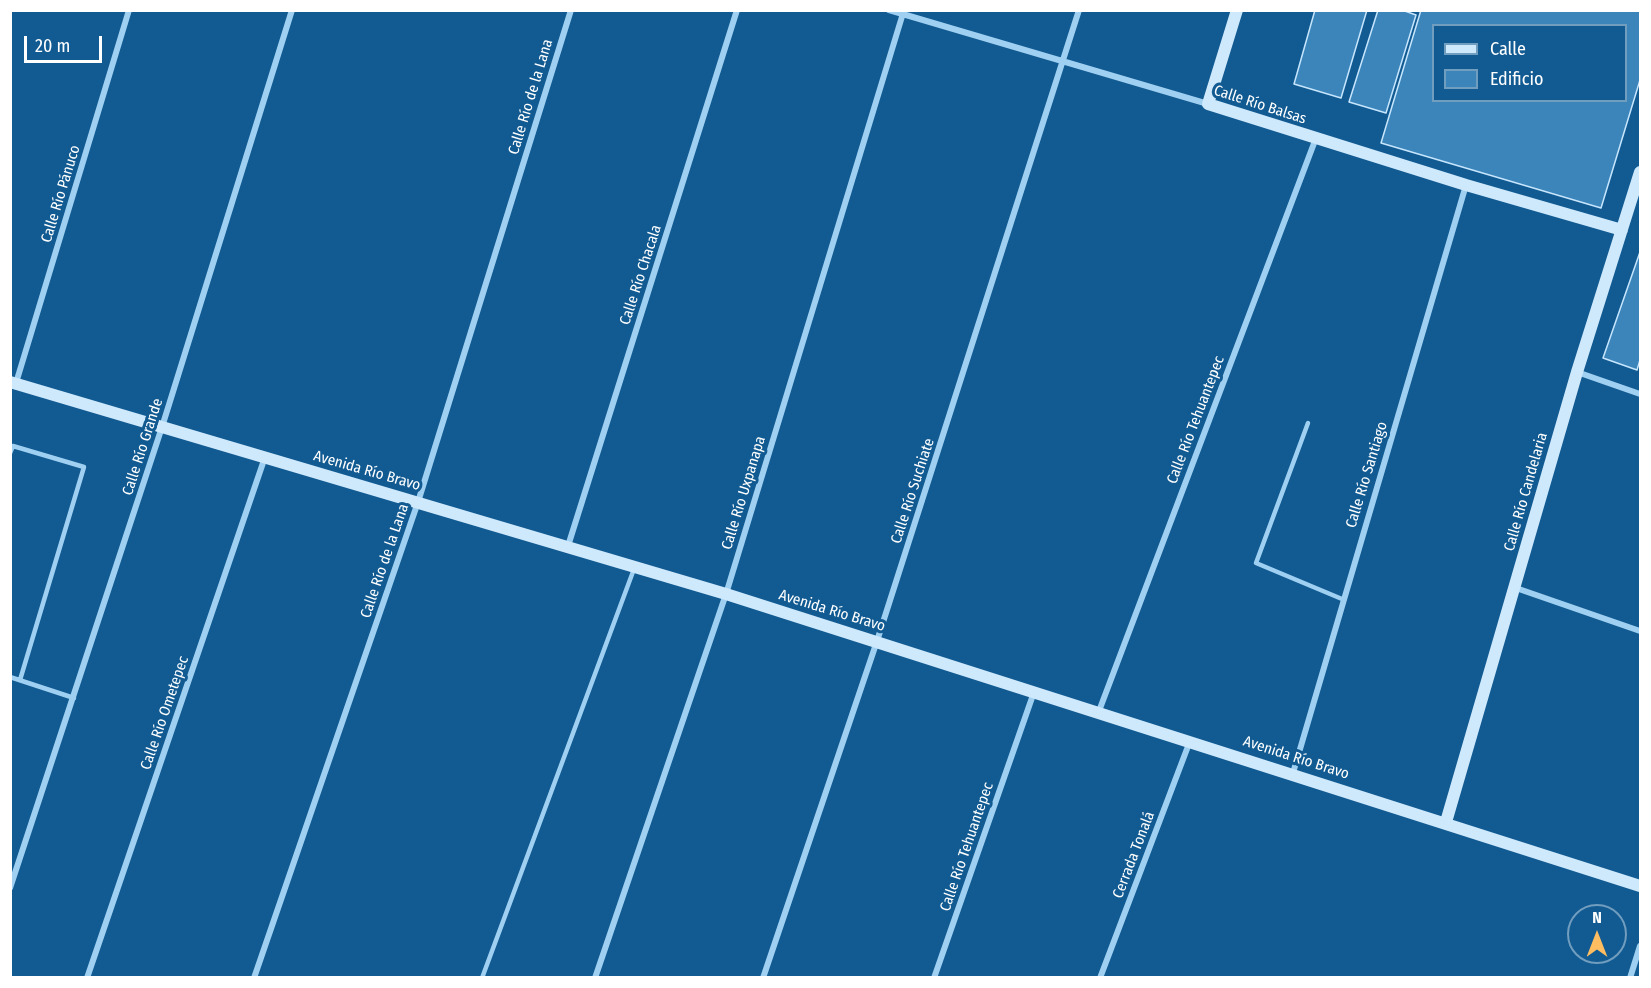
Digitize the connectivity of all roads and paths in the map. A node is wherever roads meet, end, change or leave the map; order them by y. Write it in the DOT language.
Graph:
graph roads {
  1 [pos="129,10"];
  2 [pos="292,10"];
  3 [pos="571,10"];
  4 [pos="737,10"];
  5 [pos="889,10"];
  6 [pos="1079,10"];
  7 [pos="1237,10"];
  8 [pos="904,13"];
  9 [pos="1064,61"];
  10 [pos="1208,104"];
  11 [pos="1316,138"];
  12 [pos="1641,172"];
  13 [pos="1466,185"];
  14 [pos="1622,230"];
  15 [pos="1577,372"];
  16 [pos="13,382"];
  17 [pos="1641,394"];
  18 [pos="1308,423"];
  19 [pos="162,427"];
  20 [pos="10,453"];
  21 [pos="266,456"];
  22 [pos="418,502"];
  23 [pos="568,546"];
  24 [pos="635,566"];
  25 [pos="1513,587"];
  26 [pos="726,594"];
  27 [pos="1342,599"];
  28 [pos="1641,630"];
  29 [pos="877,641"];
  30 [pos="10,677"];
  31 [pos="20,680"];
  32 [pos="1035,690"];
  33 [pos="74,698"];
  34 [pos="1099,711"];
  35 [pos="1190,740"];
  36 [pos="1293,773"];
  37 [pos="1446,822"];
  38 [pos="1641,886"];
  39 [pos="10,888"];
  40 [pos="1641,946"];
  41 [pos="87,978"];
  42 [pos="254,978"];
  43 [pos="482,978"];
  44 [pos="595,978"];
  45 [pos="763,978"];
  46 [pos="934,978"];
  47 [pos="1100,978"];
  48 [pos="1630,978"];
  1 -- 16 [label="street, Calle Río Pánuco"];
  2 -- 19 [label="street, Calle Río Grande"];
  3 -- 22 [label="street, Calle Río de la Lana"];
  4 -- 23 [label="street, Calle Río Chacala"];
  5 -- 8 [label="street, Calle Río Balsas"];
  6 -- 9 [label="street, Calle Río Suchiate"];
  7 -- 10 [label="main road"];
  8 -- 9 [label="street, Calle Río Balsas"];
  8 -- 26 [label="street, Calle Río Uxpanapa"];
  9 -- 10 [label="street, Calle Río Balsas"];
  9 -- 29 [label="street, Calle Río Suchiate"];
  10 -- 11 [label="main road, Calle Río Balsas"];
  11 -- 13 [label="main road, Calle Río Balsas"];
  11 -- 34 [label="street, Calle Río Tehuantepec"];
  12 -- 14 [label="main road, Calle Río Candelaria"];
  13 -- 14 [label="main road, Calle Río Balsas"];
  13 -- 27 [label="street, Calle Río Santiago"];
  14 -- 15 [label="main road, Calle Río Candelaria"];
  15 -- 17 [label="street"];
  15 -- 25 [label="main road, Calle Río Candelaria"];
  16 -- 19 [label="main road, Avenida Río Bravo"];
  18 -- 27 [label="lane"];
  19 -- 21 [label="main road, Avenida Río Bravo"];
  19 -- 33 [label="street, Calle Río Grande"];
  20 -- 31 [label="lane"];
  21 -- 22 [label="main road, Avenida Río Bravo"];
  21 -- 41 [label="street, Calle Río Ometepec"];
  22 -- 23 [label="main road, Avenida Río Bravo"];
  22 -- 42 [label="street, Calle Río de la Lana"];
  23 -- 24 [label="main road, Avenida Río Bravo"];
  24 -- 26 [label="main road, Avenida Río Bravo"];
  24 -- 43 [label="lane"];
  25 -- 28 [label="street"];
  25 -- 37 [label="main road, Calle Río Candelaria"];
  26 -- 29 [label="main road, Avenida Río Bravo"];
  26 -- 44 [label="street, Calle Río Uxpanapa"];
  27 -- 36 [label="street, Calle Río Santiago"];
  29 -- 32 [label="main road, Avenida Río Bravo"];
  29 -- 45 [label="street, Calle Río Suchiate"];
  30 -- 31 [label="lane"];
  31 -- 33 [label="lane"];
  32 -- 34 [label="main road, Avenida Río Bravo"];
  32 -- 46 [label="street, Calle Río Tehuantepec"];
  33 -- 39 [label="street, Calle Río Grande"];
  34 -- 35 [label="main road, Avenida Río Bravo"];
  35 -- 36 [label="main road, Avenida Río Bravo"];
  35 -- 47 [label="street, Cerrada Tonalá"];
  36 -- 37 [label="main road, Avenida Río Bravo"];
  37 -- 38 [label="main road, Avenida Río Bravo"];
  40 -- 48 [label="street"];
}
